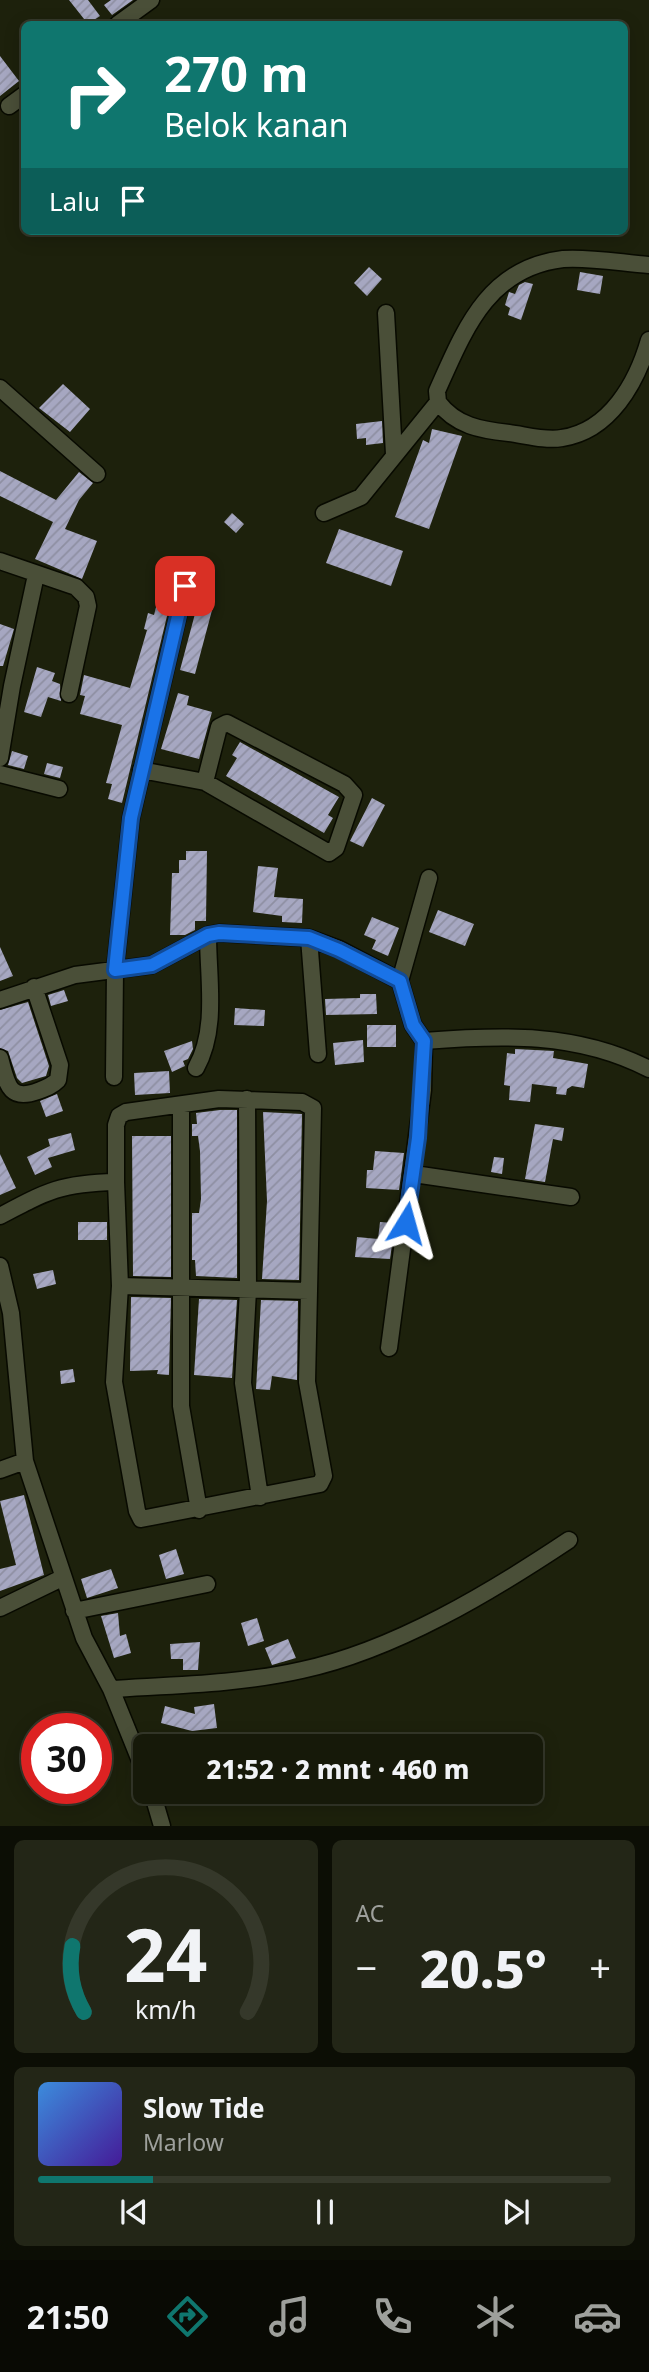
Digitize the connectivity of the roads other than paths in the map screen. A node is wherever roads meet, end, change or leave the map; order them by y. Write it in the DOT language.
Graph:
graph roads {
  1 [pos="146,2"];
  2 [pos="122,21"];
  3 [pos="21,97"];
  4 [pos="9,106"];
  5 [pos="649,265"];
  6 [pos="386,313"];
  7 [pos="649,340"];
  8 [pos="0,388"];
  9 [pos="438,402"];
  10 [pos="394,454"];
  11 [pos="97,474"];
  12 [pos="324,513"];
  13 [pos="0,561"];
  14 [pos="36,575"];
  15 [pos="185,586"];
  16 [pos="69,694"];
  17 [pos="0,758"];
  18 [pos="141,770"];
  19 [pos="0,774"];
  20 [pos="205,782"];
  21 [pos="59,789"];
  22 [pos="429,878"];
  23 [pos="208,935"];
  24 [pos="309,938"];
  25 [pos="115,970"];
  26 [pos="400,981"];
  27 [pos="34,987"];
  28 [pos="0,1000"];
  29 [pos="424,1041"];
  30 [pos="318,1054"];
  31 [pos="0,1058"];
  32 [pos="196,1068"];
  33 [pos="649,1069"];
  34 [pos="114,1077"];
  35 [pos="247,1099"];
  36 [pos="181,1105"];
  37 [pos="414,1174"];
  38 [pos="116,1182"];
  39 [pos="571,1196"];
  40 [pos="0,1216"];
  41 [pos="0,1266"];
  42 [pos="120,1286"];
  43 [pos="183,1288"];
  44 [pos="248,1290"];
  45 [pos="309,1291"];
  46 [pos="389,1348"];
  47 [pos="25,1461"];
  48 [pos="0,1470"];
  49 [pos="260,1497"];
  50 [pos="199,1510"];
  51 [pos="569,1540"];
  52 [pos="62,1578"];
  53 [pos="207,1584"];
  54 [pos="0,1608"];
  55 [pos="74,1611"];
  56 [pos="111,1689"];
  57 [pos="133,1743"];
  58 [pos="156,1804"];
  59 [pos="162,1826"];
  1 -- 2 [label="street"];
  3 -- 4 [label="street"];
  5 -- 9 [label="street"];
  6 -- 10 [label="street"];
  7 -- 9 [label="street"];
  8 -- 11 [label="street"];
  9 -- 10 [label="street"];
  10 -- 12 [label="street"];
  13 -- 14 [label="street"];
  14 -- 16 [label="street"];
  14 -- 17 [label="street"];
  15 -- 18 [label="street"];
  18 -- 20 [label="street"];
  18 -- 25 [label="street"];
  19 -- 21 [label="street"];
  20 -- 20 [label="street"];
  22 -- 26 [label="street"];
  23 -- 24 [label="street"];
  23 -- 25 [label="street"];
  23 -- 32 [label="street"];
  24 -- 26 [label="street"];
  24 -- 30 [label="street"];
  25 -- 27 [label="street"];
  25 -- 34 [label="street"];
  26 -- 29 [label="street"];
  27 -- 28 [label="street"];
  27 -- 31 [label="street"];
  29 -- 33 [label="street"];
  29 -- 37 [label="street"];
  35 -- 36 [label="street"];
  35 -- 44 [label="street"];
  35 -- 45 [label="street"];
  36 -- 38 [label="street"];
  36 -- 43 [label="street"];
  37 -- 39 [label="street"];
  37 -- 46 [label="street"];
  38 -- 40 [label="street"];
  38 -- 42 [label="street"];
  41 -- 47 [label="street"];
  42 -- 43 [label="street"];
  42 -- 50 [label="street"];
  43 -- 44 [label="street"];
  43 -- 50 [label="street"];
  44 -- 45 [label="street"];
  44 -- 49 [label="street"];
  45 -- 49 [label="street"];
  47 -- 48 [label="street"];
  47 -- 52 [label="street"];
  49 -- 50 [label="street"];
  51 -- 56 [label="street"];
  52 -- 54 [label="street"];
  52 -- 55 [label="street"];
  53 -- 55 [label="street"];
  55 -- 56 [label="street"];
  56 -- 57 [label="street"];
  58 -- 59 [label="street"];
}
